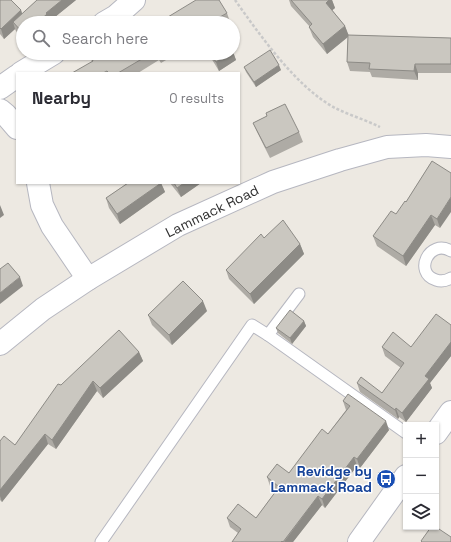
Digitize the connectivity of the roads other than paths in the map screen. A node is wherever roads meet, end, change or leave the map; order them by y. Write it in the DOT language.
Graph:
graph roads {
  1 [pos="134,0"];
  2 [pos="116,16"];
  3 [pos="42,60"];
  4 [pos="23,72"];
  5 [pos="16,77"];
  6 [pos="0,88"];
  7 [pos="0,110"];
  8 [pos="16,127"];
  9 [pos="451,147"];
  10 [pos="38,184"];
  11 [pos="451,251"];
  12 [pos="451,278"];
  13 [pos="88,279"];
  14 [pos="299,294"];
  15 [pos="268,335"];
  16 [pos="0,344"];
  17 [pos="451,412"];
  18 [pos="439,428"];
  19 [pos="403,431"];
  20 [pos="403,480"];
  21 [pos="101,542"];
  22 [pos="359,542"];
  1 -- 2 [label="street"];
  3 -- 4 [label="street"];
  5 -- 6 [label="street"];
  7 -- 8 [label="street"];
  9 -- 13 [label="street, Lammack Road"];
  10 -- 13 [label="street"];
  11 -- 12 [label="lane"];
  13 -- 16 [label="street, Lammack Road"];
  14 -- 15 [label="lane"];
  15 -- 19 [label="lane"];
  15 -- 21 [label="lane"];
  17 -- 18 [label="street"];
  20 -- 22 [label="street"];
}
